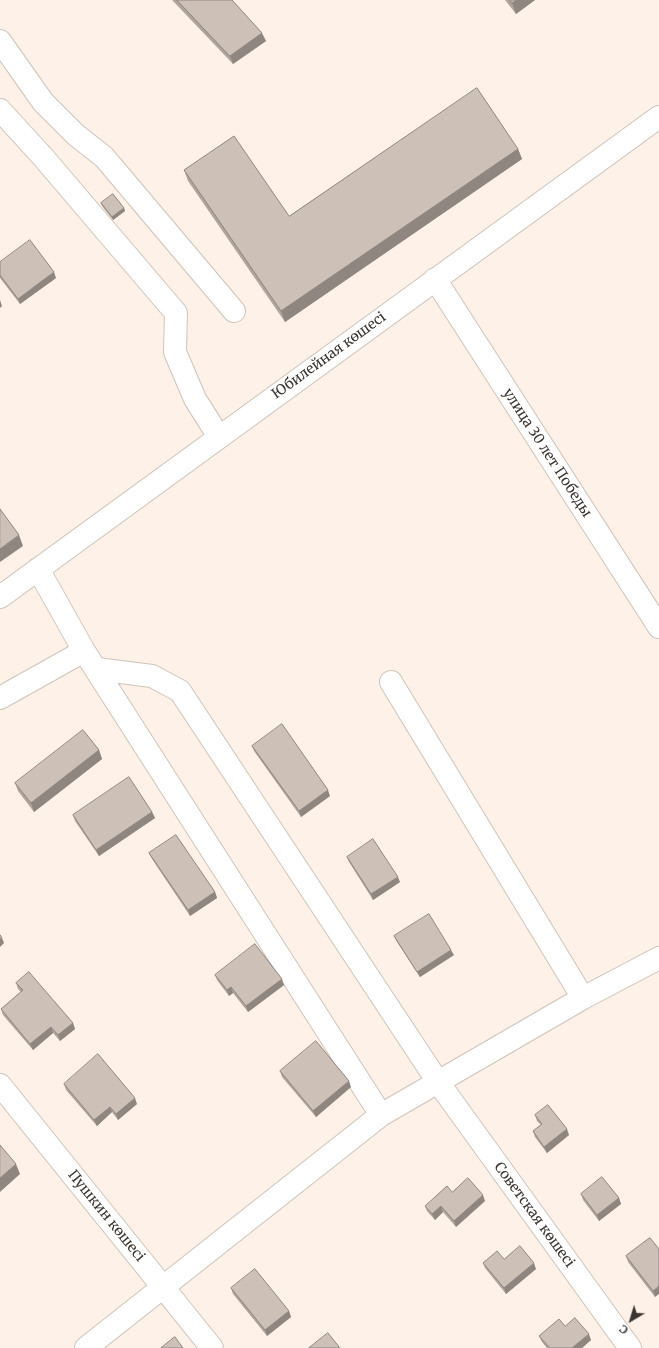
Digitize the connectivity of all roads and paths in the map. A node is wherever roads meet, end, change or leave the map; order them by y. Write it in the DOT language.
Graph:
graph roads {
  1 [pos="0,41"];
  2 [pos="0,110"];
  3 [pos="659,117"];
  4 [pos="435,279"];
  5 [pos="234,311"];
  6 [pos="219,437"];
  7 [pos="38,569"];
  8 [pos="0,597"];
  9 [pos="659,627"];
  10 [pos="84,651"];
  11 [pos="97,669"];
  12 [pos="391,682"];
  13 [pos="0,698"];
  14 [pos="659,958"];
  15 [pos="583,998"];
  16 [pos="438,1082"];
  17 [pos="0,1084"];
  18 [pos="381,1115"];
  19 [pos="164,1288"];
  20 [pos="86,1348"];
  21 [pos="212,1348"];
  22 [pos="630,1348"];
  1 -- 5 [label="street"];
  2 -- 6 [label="street"];
  3 -- 4 [label="street, Юбилейная көшесі"];
  4 -- 6 [label="street, Юбилейная көшесі"];
  4 -- 9 [label="street, улица 30 лет Победы"];
  6 -- 7 [label="street, Юбилейная көшесі"];
  7 -- 8 [label="street, Юбилейная көшесі"];
  7 -- 10 [label="street"];
  10 -- 11 [label="street"];
  10 -- 13 [label="street"];
  11 -- 16 [label="street, Советская көшесі"];
  11 -- 18 [label="street"];
  12 -- 15 [label="street"];
  14 -- 15 [label="street"];
  15 -- 16 [label="street"];
  16 -- 18 [label="street"];
  16 -- 22 [label="street, Советская көшесі"];
  17 -- 19 [label="street, Пушкин көшесі"];
  18 -- 19 [label="street"];
  19 -- 20 [label="street"];
  19 -- 21 [label="street, Пушкин көшесі"];
}
